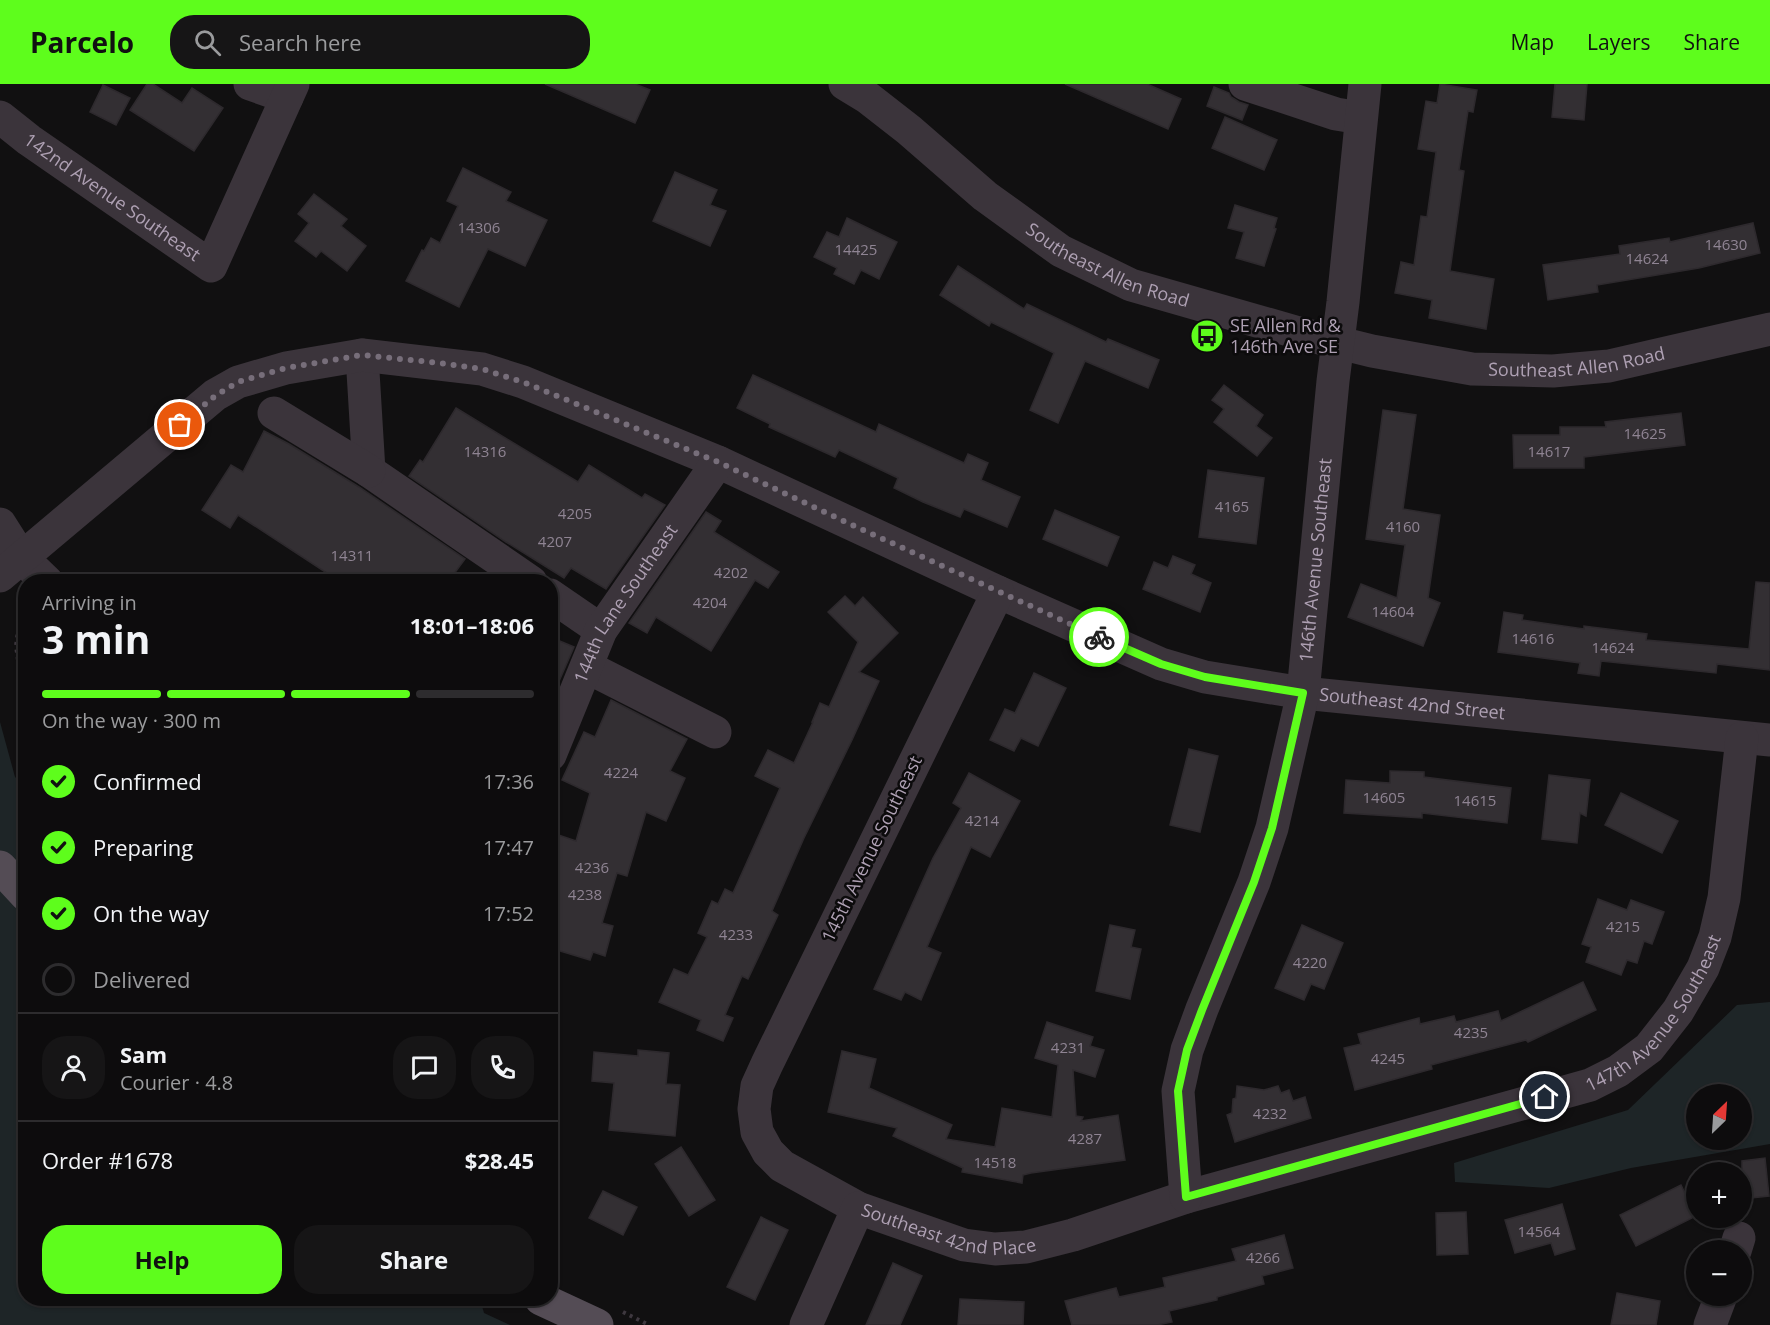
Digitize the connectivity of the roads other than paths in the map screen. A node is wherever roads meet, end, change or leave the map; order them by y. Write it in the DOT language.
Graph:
graph roads {
  1 [pos="250,84"];
  2 [pos="845,84"];
  3 [pos="1245,84"];
  4 [pos="1365,84"];
  5 [pos="290,91"];
  6 [pos="0,117"];
  7 [pos="1361,117"];
  8 [pos="1340,328"];
  9 [pos="1770,329"];
  10 [pos="362,355"];
  11 [pos="274,413"];
  12 [pos="718,462"];
  13 [pos="369,471"];
  14 [pos="0,524"];
  15 [pos="11,567"];
  16 [pos="28,574"];
  17 [pos="519,574"];
  18 [pos="998,592"];
  19 [pos="558,600"];
  20 [pos="601,630"];
  21 [pos="587,667"];
  22 [pos="1303,693"];
  23 [pos="716,732"];
  24 [pos="558,736"];
  25 [pos="1756,739"];
  26 [pos="0,867"];
  27 [pos="18,886"];
  28 [pos="754,1109"];
  29 [pos="1186,1197"];
  30 [pos="858,1208"];
  31 [pos="553,1306"];
  32 [pos="1717,1306"];
  33 [pos="580,1321"];
  34 [pos="806,1325"];
  35 [pos="1710,1325"];
  1 -- 5 [label="street"];
  2 -- 8 [label="street, Southeast Allen Road"];
  3 -- 7 [label="street"];
  4 -- 7 [label="street, 146th Avenue Southeast"];
  5 -- 6 [label="street, 142nd Avenue Southeast"];
  7 -- 8 [label="street, 146th Avenue Southeast"];
  8 -- 9 [label="street, Southeast Allen Road"];
  8 -- 22 [label="street, 146th Avenue Southeast"];
  10 -- 12 [label="street, Southeast 42nd Street"];
  10 -- 13 [label="street"];
  10 -- 15 [label="street, Southeast 42nd Street"];
  11 -- 13 [label="street"];
  12 -- 18 [label="street, Southeast 42nd Street"];
  12 -- 20 [label="street, 144th Lane Southeast"];
  13 -- 17 [label="street"];
  14 -- 15 [label="street"];
  15 -- 16 [label="street"];
  18 -- 22 [label="street, Southeast 42nd Street"];
  18 -- 28 [label="street, 145th Avenue Southeast"];
  19 -- 20 [label="street"];
  20 -- 21 [label="street, 144th Lane Southeast"];
  21 -- 23 [label="street"];
  21 -- 24 [label="street, 144th Lane Southeast"];
  22 -- 25 [label="street, Southeast 42nd Street"];
  22 -- 29 [label="street, 146th Avenue Southeast"];
  25 -- 29 [label="street, 147th Avenue Southeast"];
  26 -- 27 [label="main road"];
  28 -- 30 [label="street, Southeast 42nd Place"];
  29 -- 30 [label="street, Southeast 42nd Place"];
  30 -- 34 [label="street"];
  31 -- 33 [label="main road"];
  32 -- 35 [label="street"];
}
